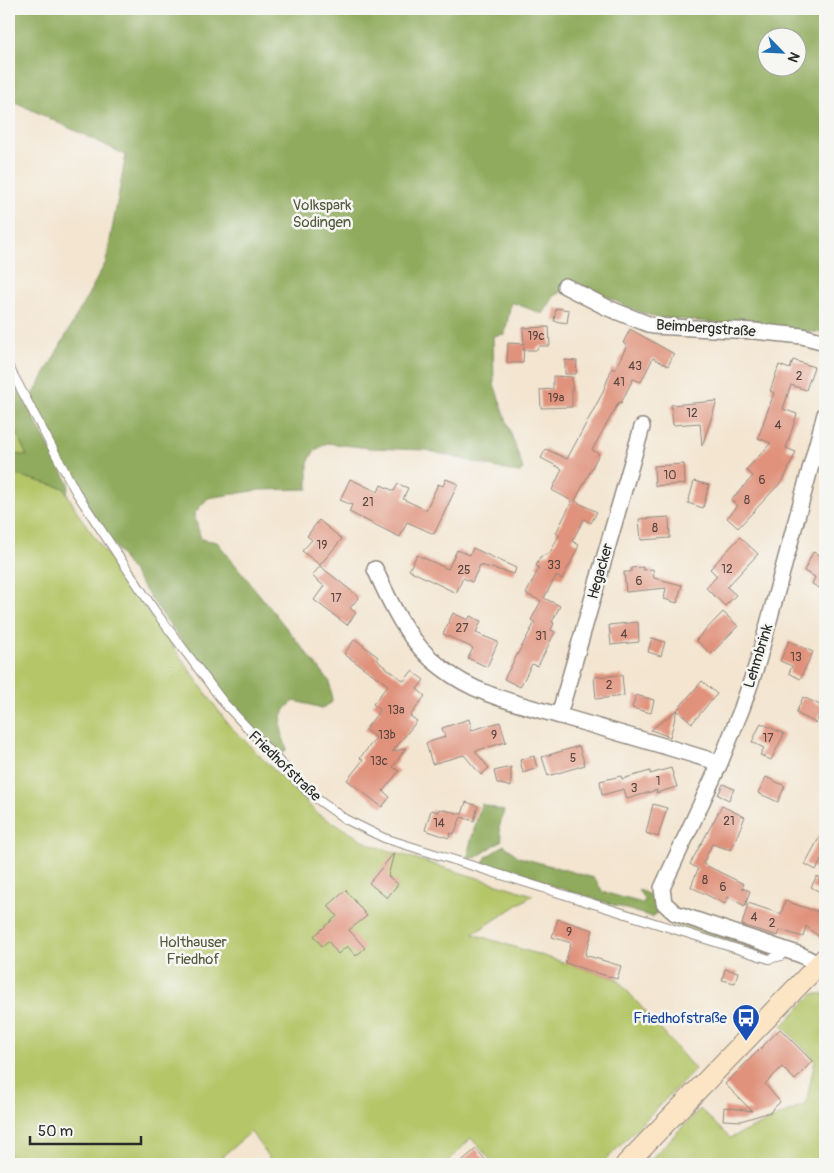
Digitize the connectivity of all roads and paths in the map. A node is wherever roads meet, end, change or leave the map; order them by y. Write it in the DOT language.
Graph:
graph roads {
  1 [pos="565,286"];
  2 [pos="825,342"];
  3 [pos="9,367"];
  4 [pos="825,414"];
  5 [pos="642,427"];
  6 [pos="375,569"];
  7 [pos="559,715"];
  8 [pos="720,763"];
  9 [pos="784,948"];
  10 [pos="823,964"];
  11 [pos="626,1164"];
  1 -- 2 [label="street, Beimbergstraße"];
  3 -- 9 [label="lane, Friedhofstraße"];
  4 -- 8 [label="street, Lehmbrink"];
  5 -- 7 [label="street, Hegacker"];
  6 -- 7 [label="street"];
  7 -- 8 [label="street"];
  8 -- 9 [label="street, Lehmbrink"];
  9 -- 10 [label="street"];
  10 -- 11 [label="main road"];
}
